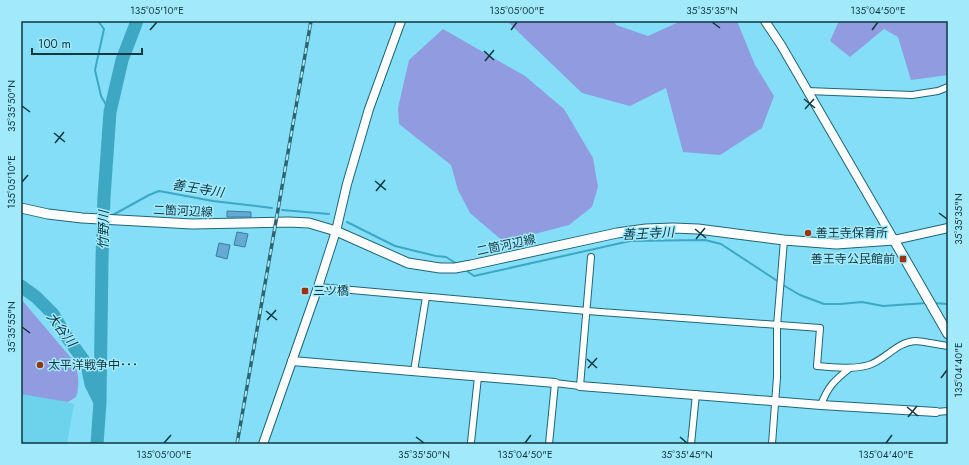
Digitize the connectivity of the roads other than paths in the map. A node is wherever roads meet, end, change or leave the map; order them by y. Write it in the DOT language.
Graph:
graph roads {
  1 [pos="401,21"];
  2 [pos="765,21"];
  3 [pos="948,87"];
  4 [pos="807,91"];
  5 [pos="21,208"];
  6 [pos="948,228"];
  7 [pos="336,231"];
  8 [pos="784,240"];
  9 [pos="894,240"];
  10 [pos="591,257"];
  11 [pos="318,287"];
  12 [pos="426,297"];
  13 [pos="587,311"];
  14 [pos="777,326"];
  15 [pos="948,334"];
  16 [pos="948,346"];
  17 [pos="292,361"];
  18 [pos="850,368"];
  19 [pos="414,371"];
  20 [pos="478,377"];
  21 [pos="555,383"];
  22 [pos="580,386"];
  23 [pos="696,394"];
  24 [pos="776,401"];
  25 [pos="821,405"];
  26 [pos="948,411"];
  27 [pos="936,412"];
  28 [pos="471,442"];
  29 [pos="263,444"];
  30 [pos="549,444"];
  31 [pos="691,444"];
  32 [pos="772,444"];
  1 -- 7 [label="street"];
  2 -- 4 [label="street"];
  3 -- 4 [label="street"];
  4 -- 9 [label="street"];
  5 -- 7 [label="main road, 二箇河辺線"];
  6 -- 9 [label="street"];
  7 -- 8 [label="main road, 二箇河辺線"];
  7 -- 11 [label="street"];
  8 -- 9 [label="main road, 二箇河辺線"];
  8 -- 14 [label="street"];
  9 -- 15 [label="main road"];
  10 -- 13 [label="street"];
  11 -- 12 [label="street"];
  11 -- 17 [label="street"];
  12 -- 13 [label="street"];
  12 -- 19 [label="street"];
  13 -- 14 [label="street"];
  13 -- 22 [label="street"];
  14 -- 18 [label="street"];
  14 -- 24 [label="street"];
  16 -- 18 [label="street"];
  17 -- 19 [label="street"];
  17 -- 29 [label="street"];
  18 -- 25 [label="street"];
  19 -- 20 [label="street"];
  20 -- 21 [label="street"];
  20 -- 28 [label="street"];
  21 -- 22 [label="street"];
  21 -- 30 [label="street"];
  22 -- 23 [label="street"];
  23 -- 24 [label="street"];
  23 -- 31 [label="street"];
  24 -- 25 [label="street"];
  24 -- 32 [label="street"];
  25 -- 27 [label="street"];
  26 -- 27 [label="street"];
}
